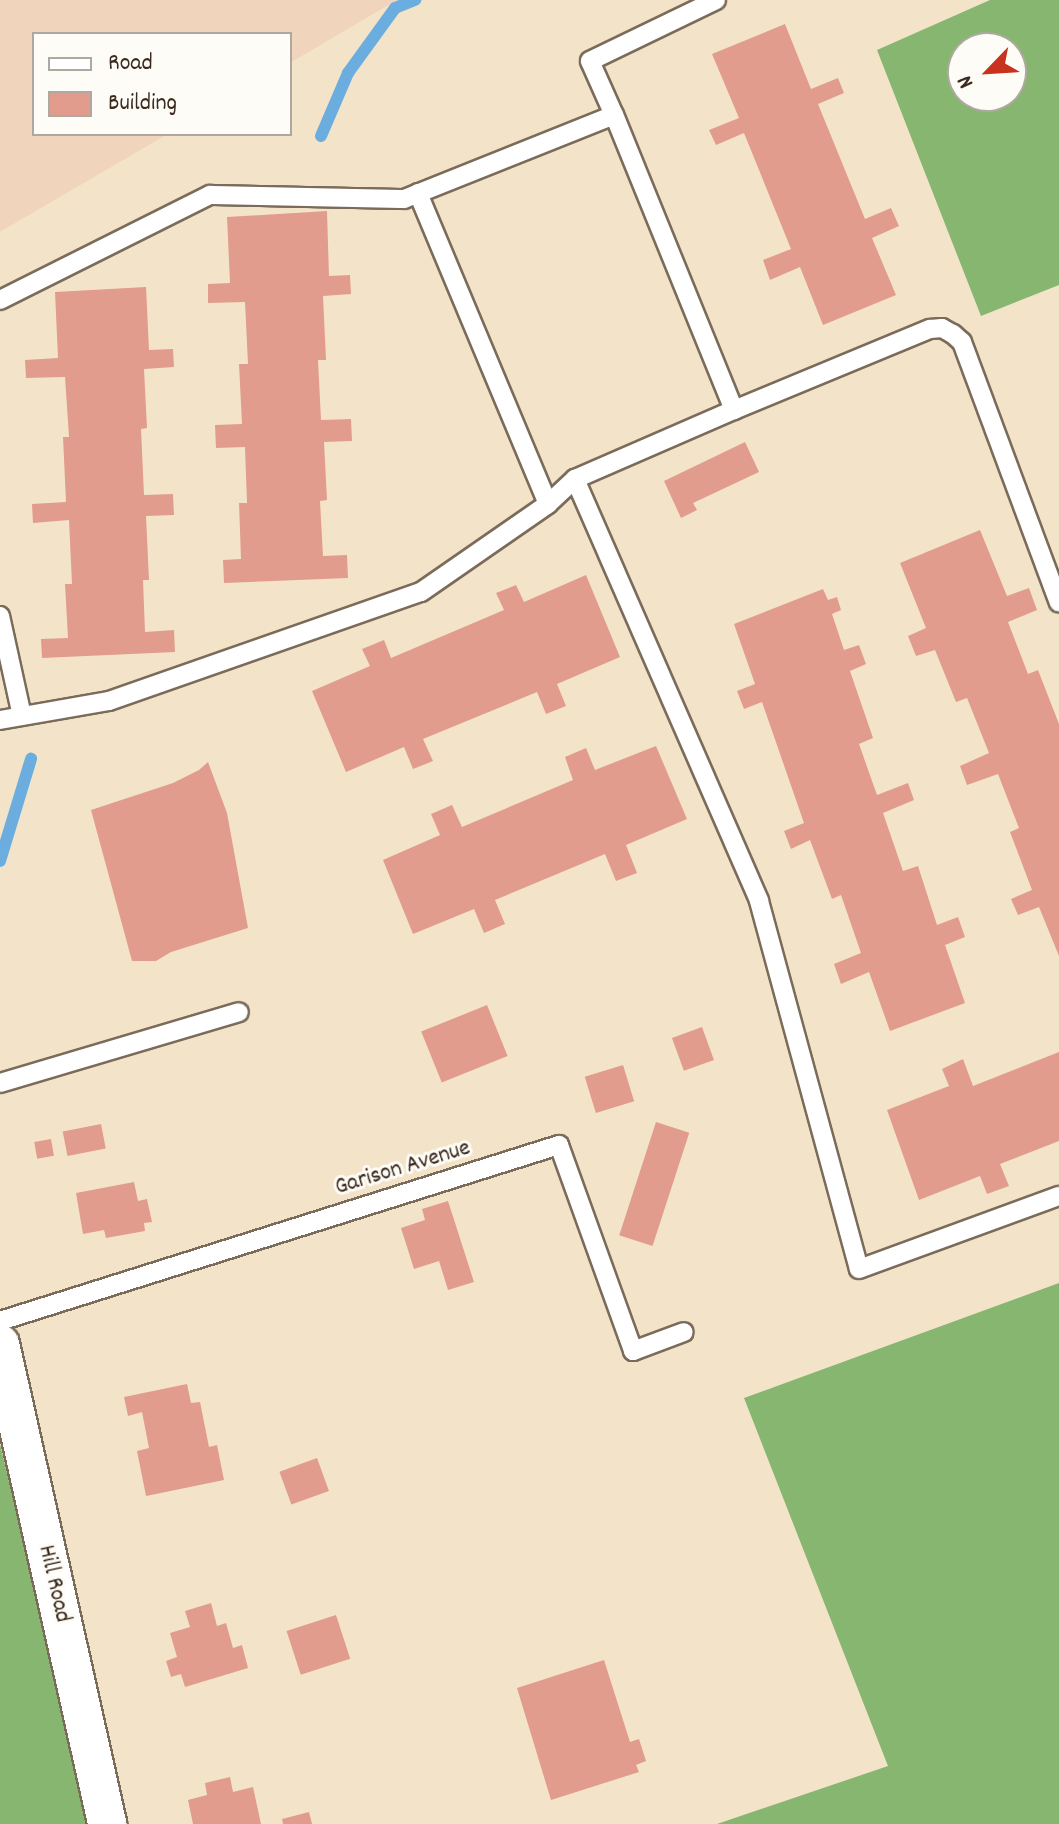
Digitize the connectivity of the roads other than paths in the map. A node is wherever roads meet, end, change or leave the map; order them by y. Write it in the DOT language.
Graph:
graph roads {
  1 [pos="716,0"];
  2 [pos="614,115"];
  3 [pos="418,193"];
  4 [pos="0,300"];
  5 [pos="734,410"];
  6 [pos="575,479"];
  7 [pos="548,504"];
  8 [pos="1059,603"];
  9 [pos="0,616"];
  10 [pos="22,716"];
  11 [pos="0,720"];
  12 [pos="239,1012"];
  13 [pos="0,1083"];
  14 [pos="1059,1196"];
  15 [pos="0,1321"];
  16 [pos="684,1332"];
  17 [pos="0,1344"];
  18 [pos="6,1403"];
  19 [pos="107,1824"];
  1 -- 2 [label="lane"];
  2 -- 3 [label="lane"];
  2 -- 5 [label="lane"];
  3 -- 4 [label="lane"];
  3 -- 7 [label="lane"];
  5 -- 6 [label="lane"];
  5 -- 8 [label="lane"];
  6 -- 7 [label="lane"];
  6 -- 14 [label="lane"];
  7 -- 10 [label="lane"];
  9 -- 10 [label="lane"];
  10 -- 11 [label="lane"];
  12 -- 13 [label="lane"];
  15 -- 16 [label="lane, Garison Avenue"];
  17 -- 18 [label="street, Hill Road"];
  18 -- 19 [label="street, Hill Road"];
}
